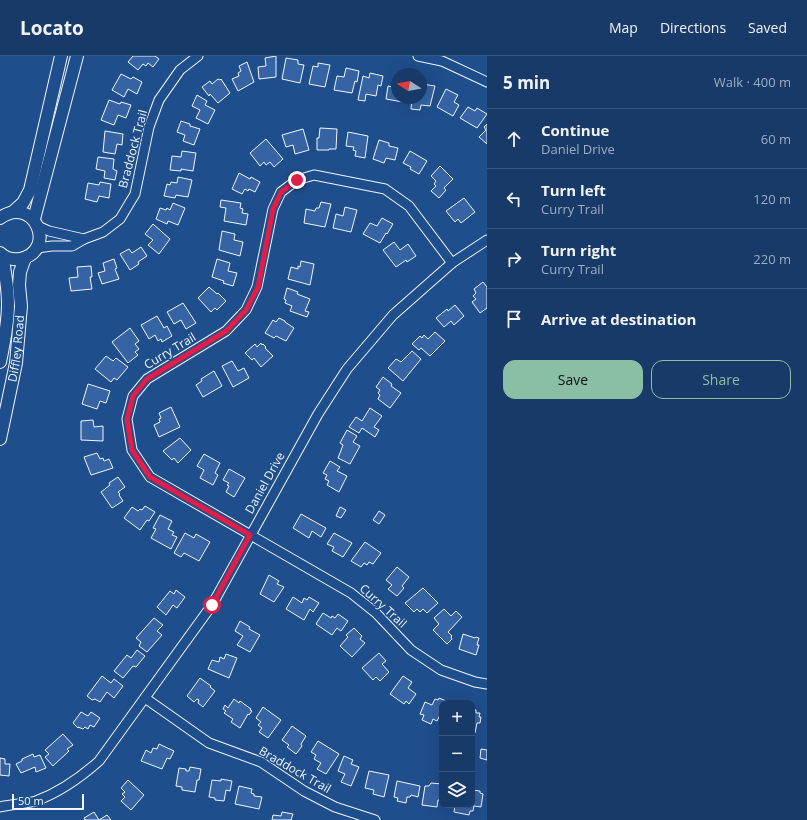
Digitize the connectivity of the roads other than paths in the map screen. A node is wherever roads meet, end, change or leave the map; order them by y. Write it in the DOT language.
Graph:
graph roads {
  1 [pos="61,56"];
  2 [pos="77,56"];
  3 [pos="198,56"];
  4 [pos="418,56"];
  5 [pos="487,82"];
  6 [pos="13,212"];
  7 [pos="0,218"];
  8 [pos="36,223"];
  9 [pos="84,238"];
  10 [pos="487,240"];
  11 [pos="37,248"];
  12 [pos="1,254"];
  13 [pos="25,258"];
  14 [pos="452,263"];
  15 [pos="0,362"];
  16 [pos="0,439"];
  17 [pos="250,535"];
  18 [pos="487,684"];
  19 [pos="145,698"];
  20 [pos="3,805"];
  21 [pos="375,820"];
  1 -- 6 [label="main road"];
  2 -- 8 [label="main road"];
  3 -- 9 [label="street, Braddock Trail"];
  4 -- 5 [label="street"];
  6 -- 7 [label="main road"];
  6 -- 8 [label="main road"];
  8 -- 9 [label="street, Braddock Trail"];
  8 -- 11 [label="main road"];
  9 -- 11 [label="street, Braddock Trail"];
  10 -- 14 [label="street, Daniel Drive"];
  11 -- 13 [label="main road"];
  12 -- 13 [label="main road"];
  12 -- 15 [label="main road, Diffley Road"];
  13 -- 16 [label="main road, Diffley Road"];
  14 -- 17 [label="street, Daniel Drive"];
  14 -- 17 [label="street, Curry Trail"];
  17 -- 18 [label="street, Curry Trail"];
  17 -- 19 [label="street, Daniel Drive"];
  19 -- 20 [label="street, Daniel Drive"];
  19 -- 21 [label="street, Braddock Trail"];
}
